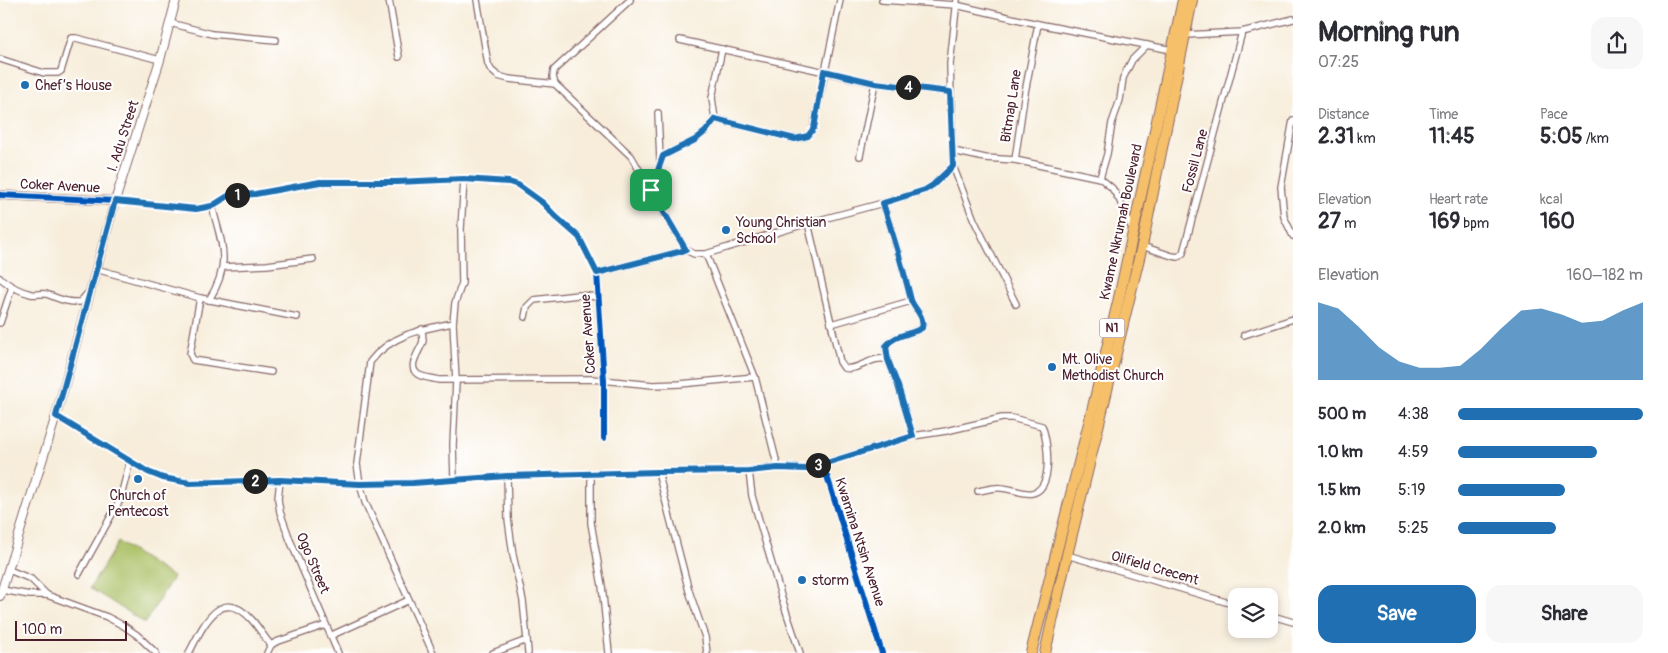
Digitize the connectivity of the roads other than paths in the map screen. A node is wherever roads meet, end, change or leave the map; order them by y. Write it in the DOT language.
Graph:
graph roads {
  1 [pos="176,0"];
  2 [pos="389,0"];
  3 [pos="477,0"];
  4 [pos="630,0"];
  5 [pos="840,0"];
  6 [pos="882,0"];
  7 [pos="1182,0"];
  8 [pos="1192,0"];
  9 [pos="956,3"];
  10 [pos="1293,20"];
  11 [pos="170,23"];
  12 [pos="1038,24"];
  13 [pos="1242,32"];
  14 [pos="1185,34"];
  15 [pos="276,40"];
  16 [pos="680,40"];
  17 [pos="1147,45"];
  18 [pos="722,49"];
  19 [pos="1172,50"];
  20 [pos="399,57"];
  21 [pos="0,59"];
  22 [pos="160,60"];
  23 [pos="824,71"];
  24 [pos="875,83"];
  25 [pos="555,84"];
  26 [pos="950,92"];
  27 [pos="658,113"];
  28 [pos="715,119"];
  29 [pos="1293,120"];
  30 [pos="953,151"];
  31 [pos="860,156"];
  32 [pos="1015,160"];
  33 [pos="660,162"];
  34 [pos="953,166"];
  35 [pos="1100,178"];
  36 [pos="464,179"];
  37 [pos="651,190"];
  38 [pos="0,195"];
  39 [pos="115,201"];
  40 [pos="883,203"];
  41 [pos="212,206"];
  42 [pos="808,224"];
  43 [pos="1133,233"];
  44 [pos="1293,236"];
  45 [pos="1142,246"];
  46 [pos="686,250"];
  47 [pos="706,254"];
  48 [pos="313,259"];
  49 [pos="223,267"];
  50 [pos="96,269"];
  51 [pos="597,273"];
  52 [pos="0,278"];
  53 [pos="12,287"];
  54 [pos="90,292"];
  55 [pos="598,297"];
  56 [pos="200,298"];
  57 [pos="208,300"];
  58 [pos="911,301"];
  59 [pos="1016,304"];
  60 [pos="297,317"];
  61 [pos="525,317"];
  62 [pos="1293,319"];
  63 [pos="0,323"];
  64 [pos="453,323"];
  65 [pos="831,324"];
  66 [pos="422,329"];
  67 [pos="1244,335"];
  68 [pos="888,360"];
  69 [pos="271,372"];
  70 [pos="755,377"];
  71 [pos="456,381"];
  72 [pos="604,381"];
  73 [pos="56,416"];
  74 [pos="913,436"];
  75 [pos="604,438"];
  76 [pos="130,461"];
  77 [pos="778,468"];
  78 [pos="807,469"];
  79 [pos="749,471"];
  80 [pos="658,472"];
  81 [pos="591,474"];
  82 [pos="507,476"];
  83 [pos="454,479"];
  84 [pos="280,480"];
  85 [pos="360,484"];
  86 [pos="978,491"];
  87 [pos="1066,555"];
  88 [pos="9,570"];
  89 [pos="79,574"];
  90 [pos="1,593"];
  91 [pos="48,595"];
  92 [pos="409,600"];
  93 [pos="1228,603"];
  94 [pos="1278,618"];
  95 [pos="1293,622"];
  96 [pos="326,626"];
  97 [pos="330,636"];
  98 [pos="526,640"];
  99 [pos="271,645"];
  100 [pos="156,653"];
  101 [pos="189,653"];
  102 [pos="267,653"];
  103 [pos="338,653"];
  104 [pos="433,653"];
  105 [pos="493,653"];
  106 [pos="528,653"];
  107 [pos="608,653"];
  108 [pos="707,653"];
  109 [pos="800,653"];
  110 [pos="882,653"];
  111 [pos="1031,653"];
  112 [pos="1045,653"];
  1 -- 11 [label="street, I. Adu Street"];
  2 -- 20 [label="street"];
  3 -- 25 [label="street"];
  4 -- 25 [label="street"];
  5 -- 23 [label="street"];
  6 -- 9 [label="street"];
  7 -- 19 [label="highway, Kwame Nkrumah Boulevard / N1"];
  8 -- 14 [label="highway, Kwame Nkrumah Boulevard / N1"];
  9 -- 12 [label="street"];
  9 -- 26 [label="street"];
  10 -- 13 [label="street"];
  11 -- 15 [label="street"];
  11 -- 22 [label="street, I. Adu Street"];
  12 -- 17 [label="street"];
  12 -- 32 [label="street, Bitmap Lane"];
  13 -- 14 [label="street"];
  13 -- 45 [label="street, Fossil Lane"];
  14 -- 45 [label="highway, Kwame Nkrumah Boulevard / N1"];
  16 -- 18 [label="street"];
  17 -- 19 [label="street"];
  17 -- 35 [label="street"];
  18 -- 23 [label="street"];
  18 -- 28 [label="street"];
  19 -- 43 [label="highway, Kwame Nkrumah Boulevard / N1"];
  21 -- 22 [label="street"];
  22 -- 39 [label="street, I. Adu Street"];
  23 -- 24 [label="street"];
  23 -- 28 [label="street"];
  24 -- 26 [label="street"];
  24 -- 31 [label="street"];
  25 -- 37 [label="street"];
  26 -- 30 [label="street"];
  27 -- 33 [label="street"];
  28 -- 33 [label="street"];
  29 -- 44 [label="street"];
  30 -- 32 [label="street"];
  30 -- 34 [label="street"];
  32 -- 35 [label="street, Bitmap Lane"];
  33 -- 37 [label="street"];
  34 -- 40 [label="street"];
  34 -- 59 [label="street"];
  35 -- 43 [label="street"];
  36 -- 41 [label="street, Coker Avenue"];
  36 -- 51 [label="street, Coker Avenue"];
  36 -- 64 [label="street"];
  37 -- 46 [label="street"];
  38 -- 39 [label="street, Coker Avenue"];
  39 -- 41 [label="street, Coker Avenue"];
  39 -- 50 [label="street, I. Adu Street"];
  40 -- 42 [label="street"];
  40 -- 58 [label="street"];
  41 -- 49 [label="street"];
  42 -- 47 [label="street"];
  42 -- 65 [label="street"];
  43 -- 111 [label="highway, Kwame Nkrumah Boulevard / N1"];
  45 -- 87 [label="highway, Kwame Nkrumah Boulevard / N1"];
  46 -- 47 [label="street"];
  46 -- 51 [label="street"];
  47 -- 70 [label="street"];
  48 -- 49 [label="street"];
  49 -- 57 [label="street"];
  50 -- 54 [label="street, I. Adu Street"];
  50 -- 56 [label="street"];
  51 -- 55 [label="street, Coker Avenue"];
  52 -- 53 [label="street"];
  53 -- 54 [label="street"];
  53 -- 63 [label="street"];
  54 -- 73 [label="street, I. Adu Street"];
  55 -- 61 [label="street"];
  55 -- 72 [label="street, Coker Avenue"];
  56 -- 57 [label="street"];
  56 -- 69 [label="street"];
  57 -- 60 [label="street"];
  58 -- 65 [label="street"];
  58 -- 68 [label="street"];
  62 -- 67 [label="street"];
  64 -- 66 [label="street"];
  64 -- 71 [label="street"];
  65 -- 68 [label="street"];
  66 -- 71 [label="street"];
  66 -- 85 [label="street"];
  68 -- 74 [label="street"];
  70 -- 72 [label="street"];
  70 -- 77 [label="street"];
  71 -- 72 [label="street"];
  71 -- 83 [label="street"];
  72 -- 75 [label="street, Coker Avenue"];
  73 -- 76 [label="street, Kwamina Ntsin Avenue"];
  73 -- 88 [label="street, I. Adu Street"];
  74 -- 78 [label="street"];
  74 -- 86 [label="street"];
  76 -- 84 [label="street, Kwamina Ntsin Avenue"];
  76 -- 89 [label="street"];
  77 -- 78 [label="street, Kwamina Ntsin Avenue"];
  77 -- 79 [label="street, Kwamina Ntsin Avenue"];
  78 -- 110 [label="street, Kwamina Ntsin Avenue"];
  79 -- 80 [label="street, Kwamina Ntsin Avenue"];
  79 -- 109 [label="street"];
  80 -- 81 [label="street, Kwamina Ntsin Avenue"];
  80 -- 108 [label="street"];
  81 -- 82 [label="street, Kwamina Ntsin Avenue"];
  81 -- 107 [label="street"];
  82 -- 83 [label="street, Kwamina Ntsin Avenue"];
  82 -- 98 [label="street"];
  83 -- 85 [label="street, Kwamina Ntsin Avenue"];
  84 -- 85 [label="street, Kwamina Ntsin Avenue"];
  84 -- 96 [label="street, Ogo Street"];
  85 -- 92 [label="street"];
  87 -- 93 [label="street, Oilfield Crecent"];
  87 -- 112 [label="highway, Kwame Nkrumah Boulevard / N1"];
  88 -- 90 [label="street, I. Adu Street"];
  88 -- 91 [label="street"];
  90 -- 91 [label="street"];
  91 -- 100 [label="street"];
  92 -- 97 [label="street"];
  92 -- 104 [label="street"];
  94 -- 95 [label="street"];
  96 -- 97 [label="street, Ogo Street"];
  96 -- 99 [label="street"];
  97 -- 103 [label="street, Ogo Street"];
  98 -- 105 [label="street"];
  98 -- 106 [label="street"];
  99 -- 101 [label="street"];
  99 -- 102 [label="street"];
}
